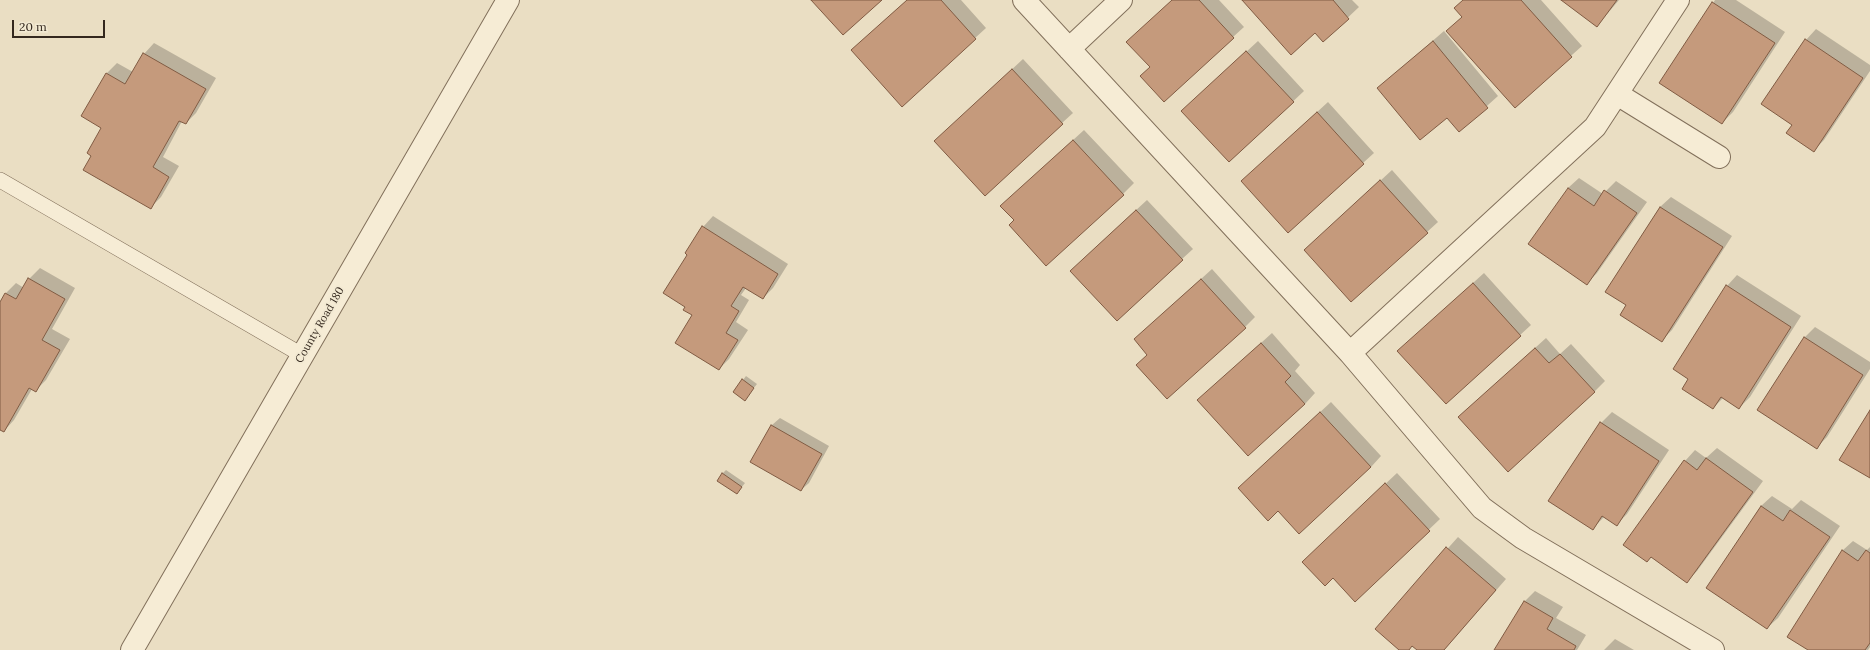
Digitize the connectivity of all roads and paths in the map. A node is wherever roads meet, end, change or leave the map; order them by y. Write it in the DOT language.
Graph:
graph roads {
  1 [pos="508,0"];
  2 [pos="1024,0"];
  3 [pos="1121,0"];
  4 [pos="1678,0"];
  5 [pos="1069,49"];
  6 [pos="1617,94"];
  7 [pos="1719,157"];
  8 [pos="0,180"];
  9 [pos="1350,353"];
  10 [pos="302,355"];
  11 [pos="132,650"];
  12 [pos="1713,650"];
  1 -- 10 [label="street, County Road 180"];
  2 -- 5 [label="street"];
  3 -- 5 [label="street"];
  4 -- 6 [label="street"];
  5 -- 9 [label="street"];
  6 -- 7 [label="street"];
  6 -- 9 [label="street"];
  8 -- 10 [label="lane"];
  9 -- 12 [label="street"];
  10 -- 11 [label="street, County Road 180"];
}
